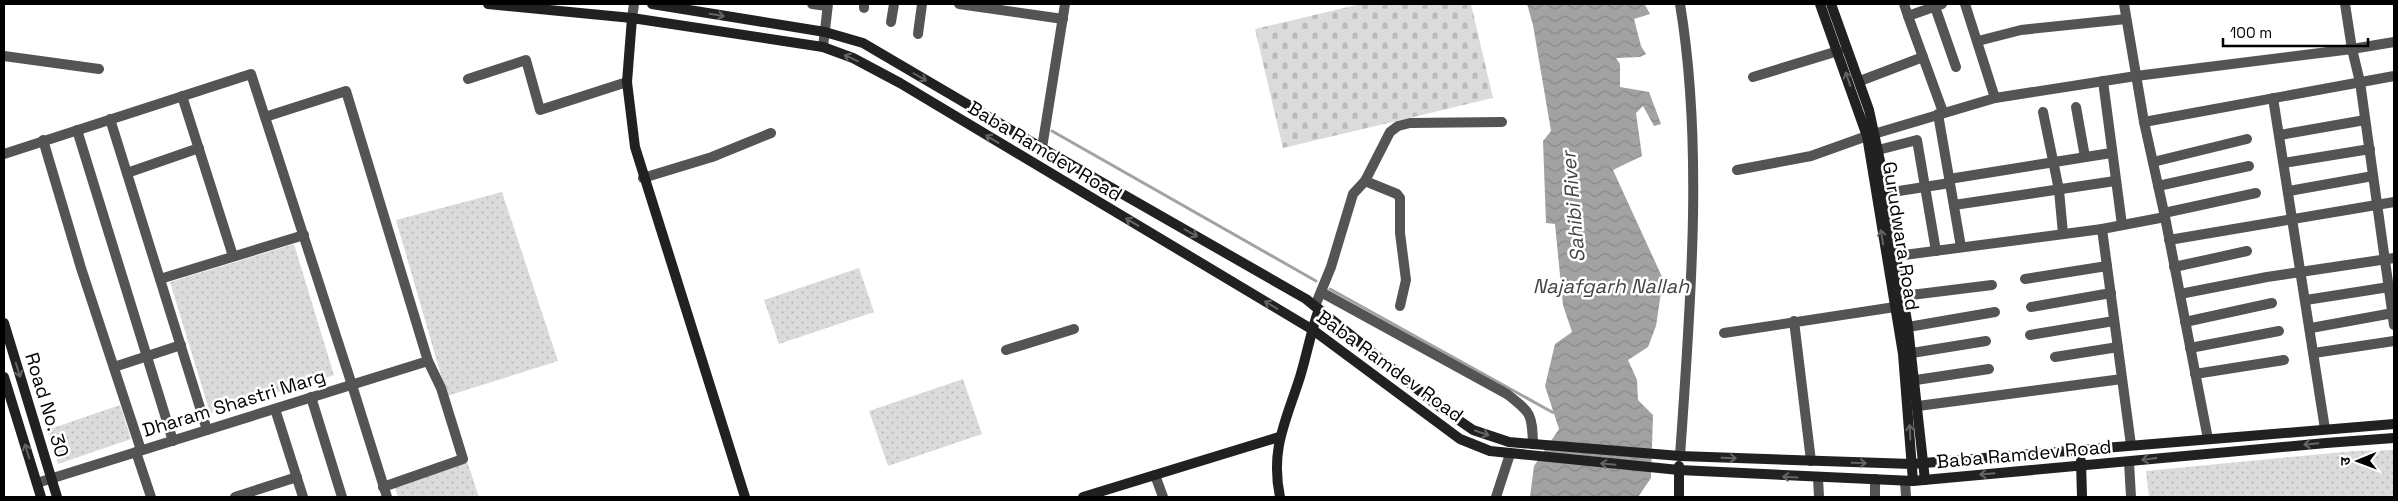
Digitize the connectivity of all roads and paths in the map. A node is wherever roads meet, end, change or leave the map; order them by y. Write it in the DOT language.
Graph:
graph roads {
  1 [pos="488,4"];
  2 [pos="634,4"];
  3 [pos="652,4"];
  4 [pos="812,4"];
  5 [pos="894,4"];
  6 [pos="922,4"];
  7 [pos="958,4"];
  8 [pos="1066,4"];
  9 [pos="1680,4"];
  10 [pos="1820,4"];
  11 [pos="1831,4"];
  12 [pos="1904,4"];
  13 [pos="1965,4"];
  14 [pos="2124,4"];
  15 [pos="2345,4"];
  16 [pos="827,5"];
  17 [pos="1937,5"];
  18 [pos="1908,16"];
  19 [pos="632,18"];
  20 [pos="1063,19"];
  21 [pos="2126,19"];
  22 [pos="891,22"];
  23 [pos="824,32"];
  24 [pos="918,34"];
  25 [pos="1978,41"];
  26 [pos="2394,42"];
  27 [pos="823,47"];
  28 [pos="2352,49"];
  29 [pos="1838,51"];
  30 [pos="4,56"];
  31 [pos="1923,57"];
  32 [pos="1956,67"];
  33 [pos="99,69"];
  34 [pos="2136,76"];
  35 [pos="2394,76"];
  36 [pos="1753,77"];
  37 [pos="468,79"];
  38 [pos="1860,81"];
  39 [pos="2102,81"];
  40 [pos="627,82"];
  41 [pos="2360,82"];
  42 [pos="182,96"];
  43 [pos="1996,98"];
  44 [pos="2273,98"];
  45 [pos="2076,106"];
  46 [pos="2043,112"];
  47 [pos="1941,113"];
  48 [pos="265,117"];
  49 [pos="110,119"];
  50 [pos="2366,120"];
  51 [pos="1502,122"];
  52 [pos="2144,122"];
  53 [pos="77,130"];
  54 [pos="771,134"];
  55 [pos="1871,135"];
  56 [pos="2280,135"];
  57 [pos="2248,139"];
  58 [pos="43,140"];
  59 [pos="198,148"];
  60 [pos="1042,148"];
  61 [pos="2370,149"];
  62 [pos="1878,150"];
  63 [pos="2111,153"];
  64 [pos="4,154"];
  65 [pos="2085,157"];
  66 [pos="2053,162"];
  67 [pos="2153,162"];
  68 [pos="2284,163"];
  69 [pos="2249,166"];
  70 [pos="1736,170"];
  71 [pos="127,173"];
  72 [pos="2373,176"];
  73 [pos="643,178"];
  74 [pos="1365,181"];
  75 [pos="1950,181"];
  76 [pos="2115,181"];
  77 [pos="2158,186"];
  78 [pos="1925,187"];
  79 [pos="2059,190"];
  80 [pos="2289,191"];
  81 [pos="1886,193"];
  82 [pos="2256,193"];
  83 [pos="2394,202"];
  84 [pos="2377,204"];
  85 [pos="1954,205"];
  86 [pos="2164,215"];
  87 [pos="2294,219"];
  88 [pos="2122,225"];
  89 [pos="2102,229"];
  90 [pos="2063,234"];
  91 [pos="304,235"];
  92 [pos="2169,240"];
  93 [pos="1961,247"];
  94 [pos="2248,250"];
  95 [pos="1936,251"];
  96 [pos="233,256"];
  97 [pos="1896,256"];
  98 [pos="1886,258"];
  99 [pos="2390,259"];
  100 [pos="2107,266"];
  101 [pos="2174,267"];
  102 [pos="2302,272"];
  103 [pos="160,279"];
  104 [pos="2025,279"];
  105 [pos="1992,285"];
  106 [pos="2389,286"];
  107 [pos="1321,292"];
  108 [pos="2111,293"];
  109 [pos="2180,294"];
  110 [pos="1903,296"];
  111 [pos="2306,300"];
  112 [pos="2272,304"];
  113 [pos="1400,306"];
  114 [pos="1895,306"];
  115 [pos="2031,307"];
  116 [pos="1317,308"];
  117 [pos="1995,312"];
  118 [pos="2393,314"];
  119 [pos="1794,321"];
  120 [pos="2114,321"];
  121 [pos="2185,322"];
  122 [pos="4,323"];
  123 [pos="2394,326"];
  124 [pos="1908,327"];
  125 [pos="2310,328"];
  126 [pos="1074,329"];
  127 [pos="1313,330"];
  128 [pos="2278,331"];
  129 [pos="1724,333"];
  130 [pos="2030,335"];
  131 [pos="1986,341"];
  132 [pos="2394,341"];
  133 [pos="181,345"];
  134 [pos="2118,347"];
  135 [pos="2190,348"];
  136 [pos="1006,350"];
  137 [pos="1912,352"];
  138 [pos="2314,353"];
  139 [pos="146,356"];
  140 [pos="2054,357"];
  141 [pos="2284,360"];
  142 [pos="428,361"];
  143 [pos="114,367"];
  144 [pos="1989,369"];
  145 [pos="2195,374"];
  146 [pos="4,378"];
  147 [pos="2122,379"];
  148 [pos="1916,380"];
  149 [pos="352,384"];
  150 [pos="311,397"];
  151 [pos="1918,406"];
  152 [pos="275,409"];
  153 [pos="2394,424"];
  154 [pos="2366,426"];
  155 [pos="2325,429"];
  156 [pos="207,430"];
  157 [pos="1279,437"];
  158 [pos="2208,438"];
  159 [pos="2394,438"];
  160 [pos="173,440"];
  161 [pos="2366,440"];
  162 [pos="2131,444"];
  163 [pos="1535,445"];
  164 [pos="2081,450"];
  165 [pos="139,451"];
  166 [pos="1510,454"];
  167 [pos="1680,456"];
  168 [pos="1532,457"];
  169 [pos="1810,461"];
  170 [pos="2129,462"];
  171 [pos="1923,463"];
  172 [pos="1912,464"];
  173 [pos="2081,465"];
  174 [pos="1679,470"];
  175 [pos="1155,475"];
  176 [pos="297,477"];
  177 [pos="1818,478"];
  178 [pos="51,479"];
  179 [pos="1875,479"];
  180 [pos="1926,480"];
  181 [pos="1909,481"];
  182 [pos="37,483"];
  183 [pos="384,487"];
  184 [pos="263,493"];
  185 [pos="41,497"];
  186 [pos="57,497"];
  187 [pos="152,497"];
  188 [pos="235,497"];
  189 [pos="303,497"];
  190 [pos="342,497"];
  191 [pos="387,497"];
  192 [pos="745,497"];
  193 [pos="1083,497"];
  194 [pos="1163,497"];
  195 [pos="1280,497"];
  196 [pos="1496,497"];
  197 [pos="1679,497"];
  198 [pos="1819,497"];
  199 [pos="1875,497"];
  200 [pos="1906,497"];
  201 [pos="2082,497"];
  202 [pos="2131,497"];
  1 -- 19 [label="street, Baba Ramdev Road"];
  2 -- 19 [label="street"];
  3 -- 23 [label="street, one-way"];
  4 -- 16 [label="street"];
  5 -- 22 [label="street"];
  6 -- 24 [label="street"];
  7 -- 20 [label="street"];
  8 -- 20 [label="street"];
  9 -- 167 [label="street"];
  10 -- 29 [label="street, Gurudwara Road"];
  11 -- 38 [label="street, Gurudwara Road"];
  12 -- 18 [label="street"];
  13 -- 25 [label="street"];
  14 -- 21 [label="street"];
  15 -- 28 [label="street"];
  16 -- 23 [label="street"];
  17 -- 18 [label="street"];
  17 -- 32 [label="street"];
  18 -- 31 [label="street"];
  19 -- 27 [label="street, Baba Ramdev Road"];
  19 -- 40 [label="street"];
  20 -- 60 [label="street"];
  21 -- 25 [label="street"];
  21 -- 34 [label="street"];
  23 -- 27 [label="street"];
  23 -- 60 [label="street, one-way"];
  25 -- 43 [label="street"];
  26 -- 28 [label="street"];
  127 -- 27 [label="street, Baba Ramdev Road, one-way"];
  28 -- 34 [label="street"];
  28 -- 41 [label="street"];
  29 -- 36 [label="street"];
  55 -- 29 [label="street, Gurudwara Road, one-way"];
  30 -- 33 [label="street"];
  31 -- 38 [label="street"];
  31 -- 47 [label="street"];
  34 -- 39 [label="street"];
  34 -- 52 [label="street"];
  35 -- 41 [label="street"];
  37 -- 40 [label="street"];
  38 -- 55 [label="street, Gurudwara Road"];
  39 -- 43 [label="street"];
  39 -- 63 [label="street"];
  40 -- 73 [label="street"];
  41 -- 44 [label="street"];
  41 -- 50 [label="street"];
  42 -- 48 [label="street"];
  42 -- 49 [label="street"];
  42 -- 59 [label="street"];
  43 -- 47 [label="street"];
  44 -- 52 [label="street"];
  44 -- 56 [label="street"];
  45 -- 65 [label="street"];
  46 -- 66 [label="street"];
  47 -- 55 [label="street"];
  47 -- 75 [label="street"];
  48 -- 91 [label="street"];
  48 -- 142 [label="street"];
  49 -- 53 [label="street"];
  49 -- 71 [label="street"];
  50 -- 56 [label="street"];
  50 -- 61 [label="street"];
  51 -- 74 [label="street"];
  52 -- 67 [label="street"];
  53 -- 58 [label="street"];
  53 -- 139 [label="street"];
  54 -- 73 [label="street"];
  55 -- 62 [label="street, Gurudwara Road"];
  55 -- 70 [label="street"];
  98 -- 55 [label="street, Gurudwara Road, one-way"];
  56 -- 68 [label="street"];
  57 -- 67 [label="street"];
  58 -- 64 [label="street"];
  58 -- 143 [label="street"];
  59 -- 71 [label="street"];
  59 -- 96 [label="street"];
  60 -- 116 [label="street, one-way"];
  61 -- 68 [label="street"];
  61 -- 72 [label="street"];
  62 -- 78 [label="street"];
  62 -- 81 [label="street, Gurudwara Road"];
  63 -- 65 [label="street"];
  63 -- 76 [label="street"];
  65 -- 66 [label="street"];
  66 -- 75 [label="street"];
  66 -- 79 [label="street"];
  67 -- 77 [label="street"];
  68 -- 80 [label="street"];
  69 -- 77 [label="street"];
  71 -- 103 [label="street"];
  72 -- 80 [label="street"];
  72 -- 84 [label="street"];
  73 -- 192 [label="street"];
  74 -- 107 [label="street"];
  74 -- 113 [label="street"];
  75 -- 78 [label="street"];
  75 -- 85 [label="street"];
  76 -- 79 [label="street"];
  76 -- 88 [label="street"];
  77 -- 86 [label="street"];
  78 -- 81 [label="street"];
  78 -- 95 [label="street"];
  79 -- 85 [label="street"];
  79 -- 90 [label="street"];
  80 -- 87 [label="street"];
  81 -- 97 [label="street, Gurudwara Road"];
  82 -- 86 [label="street"];
  83 -- 84 [label="street"];
  84 -- 87 [label="street"];
  84 -- 99 [label="street"];
  85 -- 93 [label="street"];
  86 -- 88 [label="street"];
  86 -- 92 [label="street"];
  87 -- 92 [label="street"];
  87 -- 102 [label="street"];
  88 -- 89 [label="street"];
  89 -- 90 [label="street"];
  89 -- 100 [label="street"];
  90 -- 93 [label="street"];
  91 -- 96 [label="street"];
  91 -- 149 [label="street"];
  92 -- 101 [label="street"];
  93 -- 95 [label="street"];
  94 -- 101 [label="street"];
  95 -- 97 [label="street"];
  96 -- 103 [label="street"];
  97 -- 98 [label="street"];
  97 -- 110 [label="street, Gurudwara Road"];
  98 -- 114 [label="street, Gurudwara Road"];
  99 -- 102 [label="street"];
  99 -- 106 [label="street"];
  100 -- 104 [label="street"];
  100 -- 108 [label="street"];
  101 -- 109 [label="street"];
  102 -- 109 [label="street"];
  102 -- 111 [label="street"];
  103 -- 133 [label="street"];
  105 -- 110 [label="street"];
  106 -- 111 [label="street"];
  106 -- 118 [label="street"];
  107 -- 116 [label="street"];
  107 -- 163 [label="street"];
  108 -- 115 [label="street"];
  108 -- 120 [label="street"];
  109 -- 121 [label="street"];
  110 -- 124 [label="street, Gurudwara Road"];
  111 -- 125 [label="street"];
  112 -- 121 [label="street"];
  114 -- 119 [label="street"];
  172 -- 114 [label="street, Gurudwara Road, one-way"];
  116 -- 127 [label="street"];
  116 -- 163 [label="street, one-way"];
  117 -- 124 [label="street"];
  118 -- 123 [label="street"];
  118 -- 125 [label="street"];
  119 -- 129 [label="street"];
  119 -- 169 [label="street"];
  120 -- 130 [label="street"];
  120 -- 134 [label="street"];
  121 -- 135 [label="street"];
  122 -- 178 [label="street, Road No. 30, one-way"];
  124 -- 137 [label="street, Gurudwara Road"];
  125 -- 138 [label="street"];
  126 -- 136 [label="street"];
  127 -- 157 [label="street"];
  127 -- 166 [label="street, Baba Ramdev Road"];
  128 -- 135 [label="street"];
  131 -- 137 [label="street"];
  132 -- 138 [label="street"];
  133 -- 139 [label="street"];
  133 -- 156 [label="street"];
  134 -- 140 [label="street"];
  134 -- 147 [label="street"];
  135 -- 145 [label="street"];
  137 -- 148 [label="street, Gurudwara Road"];
  138 -- 155 [label="street"];
  139 -- 143 [label="street"];
  139 -- 160 [label="street"];
  141 -- 145 [label="street"];
  142 -- 149 [label="street, Dharam Shastri Marg"];
  142 -- 183 [label="street"];
  143 -- 165 [label="street"];
  144 -- 148 [label="street"];
  145 -- 158 [label="street"];
  182 -- 146 [label="street, Road No. 30, one-way"];
  147 -- 151 [label="street"];
  147 -- 162 [label="street"];
  148 -- 151 [label="street, Gurudwara Road"];
  149 -- 150 [label="street, Dharam Shastri Marg"];
  149 -- 183 [label="street"];
  150 -- 152 [label="street, Dharam Shastri Marg"];
  150 -- 190 [label="street"];
  151 -- 171 [label="street, Gurudwara Road"];
  152 -- 156 [label="street, Dharam Shastri Marg"];
  152 -- 176 [label="street"];
  153 -- 154 [label="street"];
  154 -- 155 [label="street"];
  154 -- 161 [label="street"];
  155 -- 158 [label="street"];
  156 -- 160 [label="street, Dharam Shastri Marg"];
  157 -- 175 [label="street"];
  157 -- 195 [label="street"];
  158 -- 162 [label="street"];
  159 -- 161 [label="street, Baba Ramdev Road"];
  160 -- 165 [label="street, Dharam Shastri Marg"];
  161 -- 170 [label="street, Baba Ramdev Road, one-way"];
  162 -- 164 [label="street"];
  163 -- 167 [label="street"];
  163 -- 168 [label="street"];
  164 -- 171 [label="street"];
  164 -- 173 [label="street"];
  165 -- 178 [label="street, Dharam Shastri Marg"];
  165 -- 187 [label="street"];
  166 -- 168 [label="street, Baba Ramdev Road"];
  166 -- 196 [label="street"];
  167 -- 169 [label="street, one-way"];
  167 -- 174 [label="street"];
  174 -- 168 [label="street, Baba Ramdev Road, one-way"];
  169 -- 172 [label="street, one-way"];
  170 -- 173 [label="street, Baba Ramdev Road"];
  170 -- 202 [label="street"];
  171 -- 172 [label="street"];
  171 -- 180 [label="street, Gurudwara Road"];
  172 -- 181 [label="street, Gurudwara Road"];
  173 -- 180 [label="street, Baba Ramdev Road, one-way"];
  173 -- 201 [label="street"];
  177 -- 174 [label="street, Baba Ramdev Road, one-way"];
  174 -- 197 [label="street"];
  175 -- 193 [label="street"];
  175 -- 194 [label="street"];
  176 -- 184 [label="street"];
  176 -- 189 [label="street"];
  177 -- 179 [label="street, Baba Ramdev Road"];
  177 -- 198 [label="street"];
  178 -- 182 [label="street, Dharam Shastri Marg"];
  178 -- 186 [label="street, Road No. 30"];
  179 -- 181 [label="street, Baba Ramdev Road"];
  179 -- 199 [label="street"];
  180 -- 181 [label="street, Baba Ramdev Road"];
  181 -- 200 [label="street"];
  182 -- 185 [label="street, Road No. 30"];
  183 -- 191 [label="street"];
  184 -- 188 [label="street"];
}
